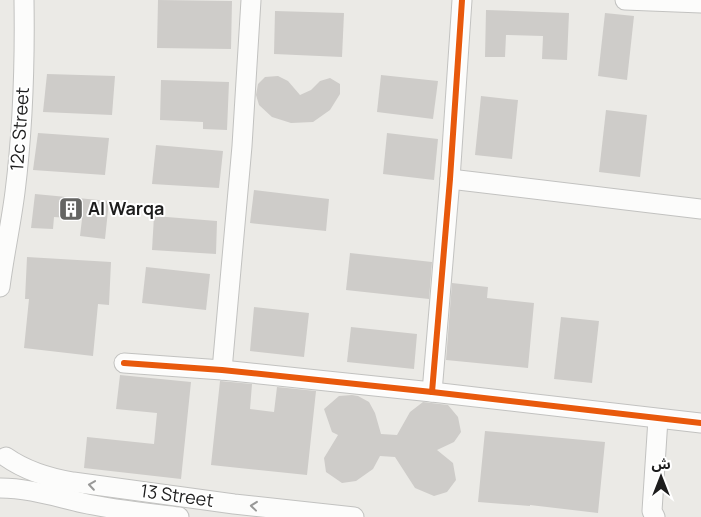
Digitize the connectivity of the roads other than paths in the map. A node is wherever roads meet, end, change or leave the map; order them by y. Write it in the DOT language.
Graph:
graph roads {
  1 [pos="24,0"];
  2 [pos="251,0"];
  3 [pos="462,0"];
  4 [pos="625,0"];
  5 [pos="701,3"];
  6 [pos="450,179"];
  7 [pos="701,209"];
  8 [pos="0,287"];
  9 [pos="124,363"];
  10 [pos="222,370"];
  11 [pos="432,392"];
  12 [pos="658,419"];
  13 [pos="701,423"];
  14 [pos="3,452"];
  15 [pos="0,486"];
  16 [pos="652,515"];
  17 [pos="179,517"];
  18 [pos="354,517"];
  1 -- 8 [label="street, 12c Street"];
  2 -- 10 [label="street"];
  3 -- 6 [label="street"];
  4 -- 5 [label="street"];
  6 -- 7 [label="street"];
  6 -- 11 [label="street"];
  9 -- 10 [label="street"];
  10 -- 11 [label="street"];
  11 -- 12 [label="street"];
  12 -- 13 [label="street"];
  12 -- 16 [label="street"];
  14 -- 15 [label="street"];
  18 -- 14 [label="street, 13 Street, one-way"];
  15 -- 17 [label="street, 13 Street"];
}
